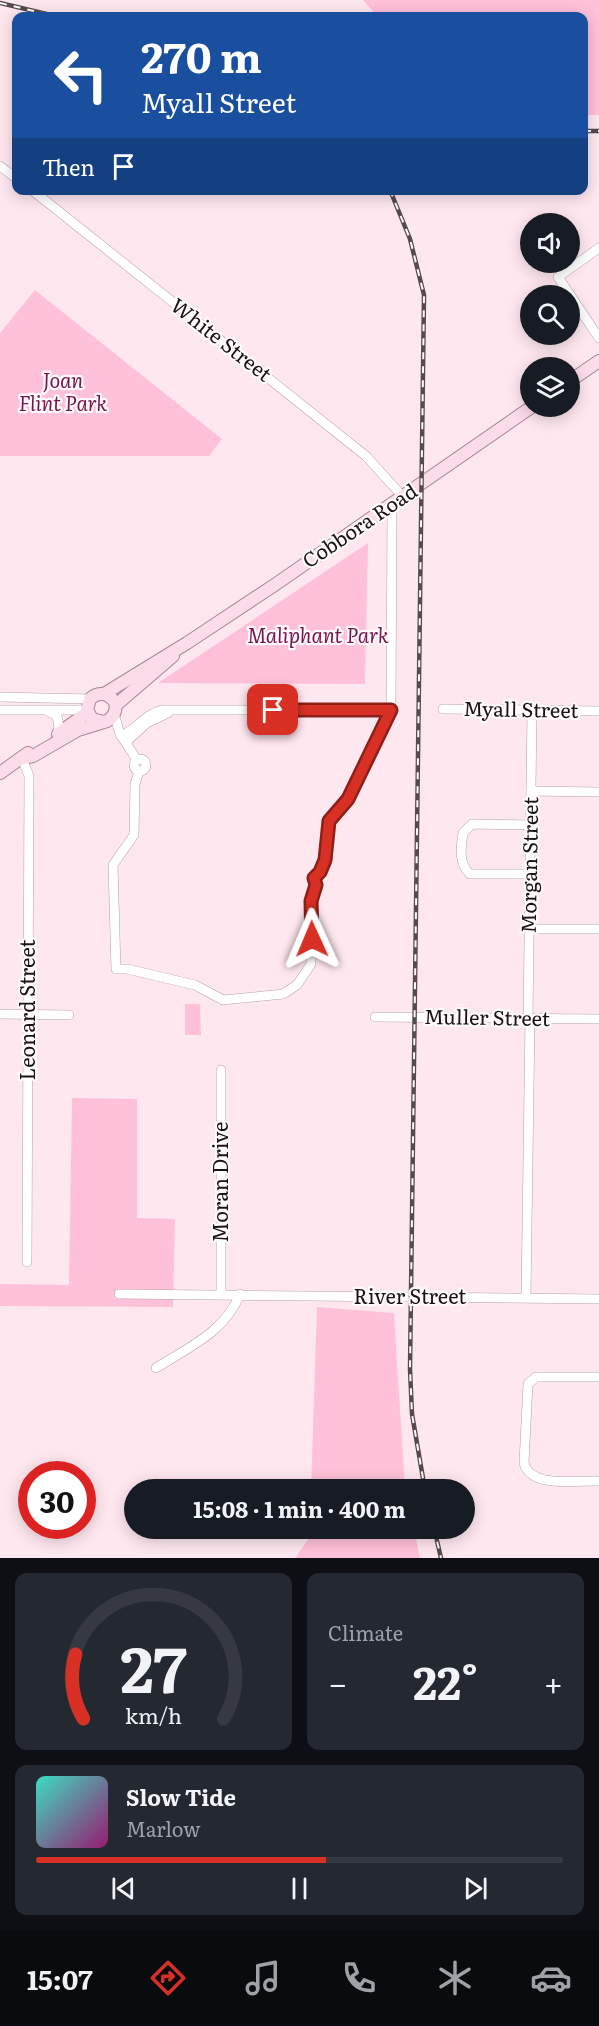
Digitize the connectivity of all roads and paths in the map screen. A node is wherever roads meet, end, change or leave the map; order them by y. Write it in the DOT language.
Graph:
graph roads {
  1 [pos="38,195"];
  2 [pos="599,248"];
  3 [pos="599,338"];
  4 [pos="599,361"];
  5 [pos="580,374"];
  6 [pos="520,415"];
  7 [pos="403,497"];
  8 [pos="392,505"];
  9 [pos="187,643"];
  10 [pos="104,694"];
  11 [pos="0,698"];
  12 [pos="88,707"];
  13 [pos="443,709"];
  14 [pos="0,710"];
  15 [pos="43,710"];
  16 [pos="391,710"];
  17 [pos="532,711"];
  18 [pos="599,711"];
  19 [pos="110,716"];
  20 [pos="57,734"];
  21 [pos="122,737"];
  22 [pos="22,758"];
  23 [pos="0,773"];
  24 [pos="531,791"];
  25 [pos="599,792"];
  26 [pos="531,825"];
  27 [pos="530,874"];
  28 [pos="529,929"];
  29 [pos="599,929"];
  30 [pos="0,1014"];
  31 [pos="28,1014"];
  32 [pos="69,1015"];
  33 [pos="375,1017"];
  34 [pos="529,1018"];
  35 [pos="599,1019"];
  36 [pos="221,1070"];
  37 [pos="27,1262"];
  38 [pos="119,1294"];
  39 [pos="221,1294"];
  40 [pos="240,1294"];
  41 [pos="526,1297"];
  42 [pos="599,1299"];
  43 [pos="156,1368"];
  44 [pos="599,1377"];
  45 [pos="599,1481"];
  1 -- 7 [label="street, White Street"];
  2 -- 3 [label="street"];
  4 -- 5 [label="main road"];
  6 -- 7 [label="main road, Cobbora Road"];
  7 -- 8 [label="main road, Cobbora Road"];
  8 -- 9 [label="main road, Cobbora Road"];
  8 -- 16 [label="street"];
  9 -- 10 [label="main road, Cobbora Road"];
  9 -- 19 [label="main road, Cobbora Road"];
  10 -- 12 [label="main road, Cobbora Road"];
  10 -- 19 [label="main road"];
  11 -- 12 [label="street"];
  12 -- 15 [label="street"];
  12 -- 19 [label="main road"];
  12 -- 20 [label="main road, Cobbora Road"];
  13 -- 17 [label="street, Myall Street"];
  14 -- 15 [label="street"];
  15 -- 20 [label="street"];
  16 -- 21 [label="street"];
  16 -- 21 [label="street"];
  17 -- 18 [label="street, Myall Street"];
  17 -- 24 [label="street, Morgan Street"];
  19 -- 21 [label="street"];
  19 -- 22 [label="main road, Cobbora Road"];
  20 -- 22 [label="main road, Cobbora Road"];
  22 -- 23 [label="main road, Cobbora Road"];
  22 -- 31 [label="street, Leonard Street"];
  24 -- 25 [label="street"];
  24 -- 26 [label="street, Morgan Street"];
  26 -- 27 [label="street, Morgan Street"];
  26 -- 27 [label="street"];
  27 -- 28 [label="street, Morgan Street"];
  28 -- 29 [label="street"];
  28 -- 34 [label="street, Morgan Street"];
  30 -- 31 [label="street"];
  31 -- 32 [label="street"];
  31 -- 37 [label="street, Leonard Street"];
  33 -- 34 [label="street, Muller Street"];
  34 -- 35 [label="street, Muller Street"];
  34 -- 41 [label="street, Morgan Street"];
  36 -- 39 [label="street, Moran Drive"];
  38 -- 39 [label="street, River Street"];
  39 -- 40 [label="street, River Street"];
  40 -- 41 [label="street, River Street"];
  40 -- 43 [label="street"];
  41 -- 42 [label="street, River Street"];
  44 -- 45 [label="street"];
}
